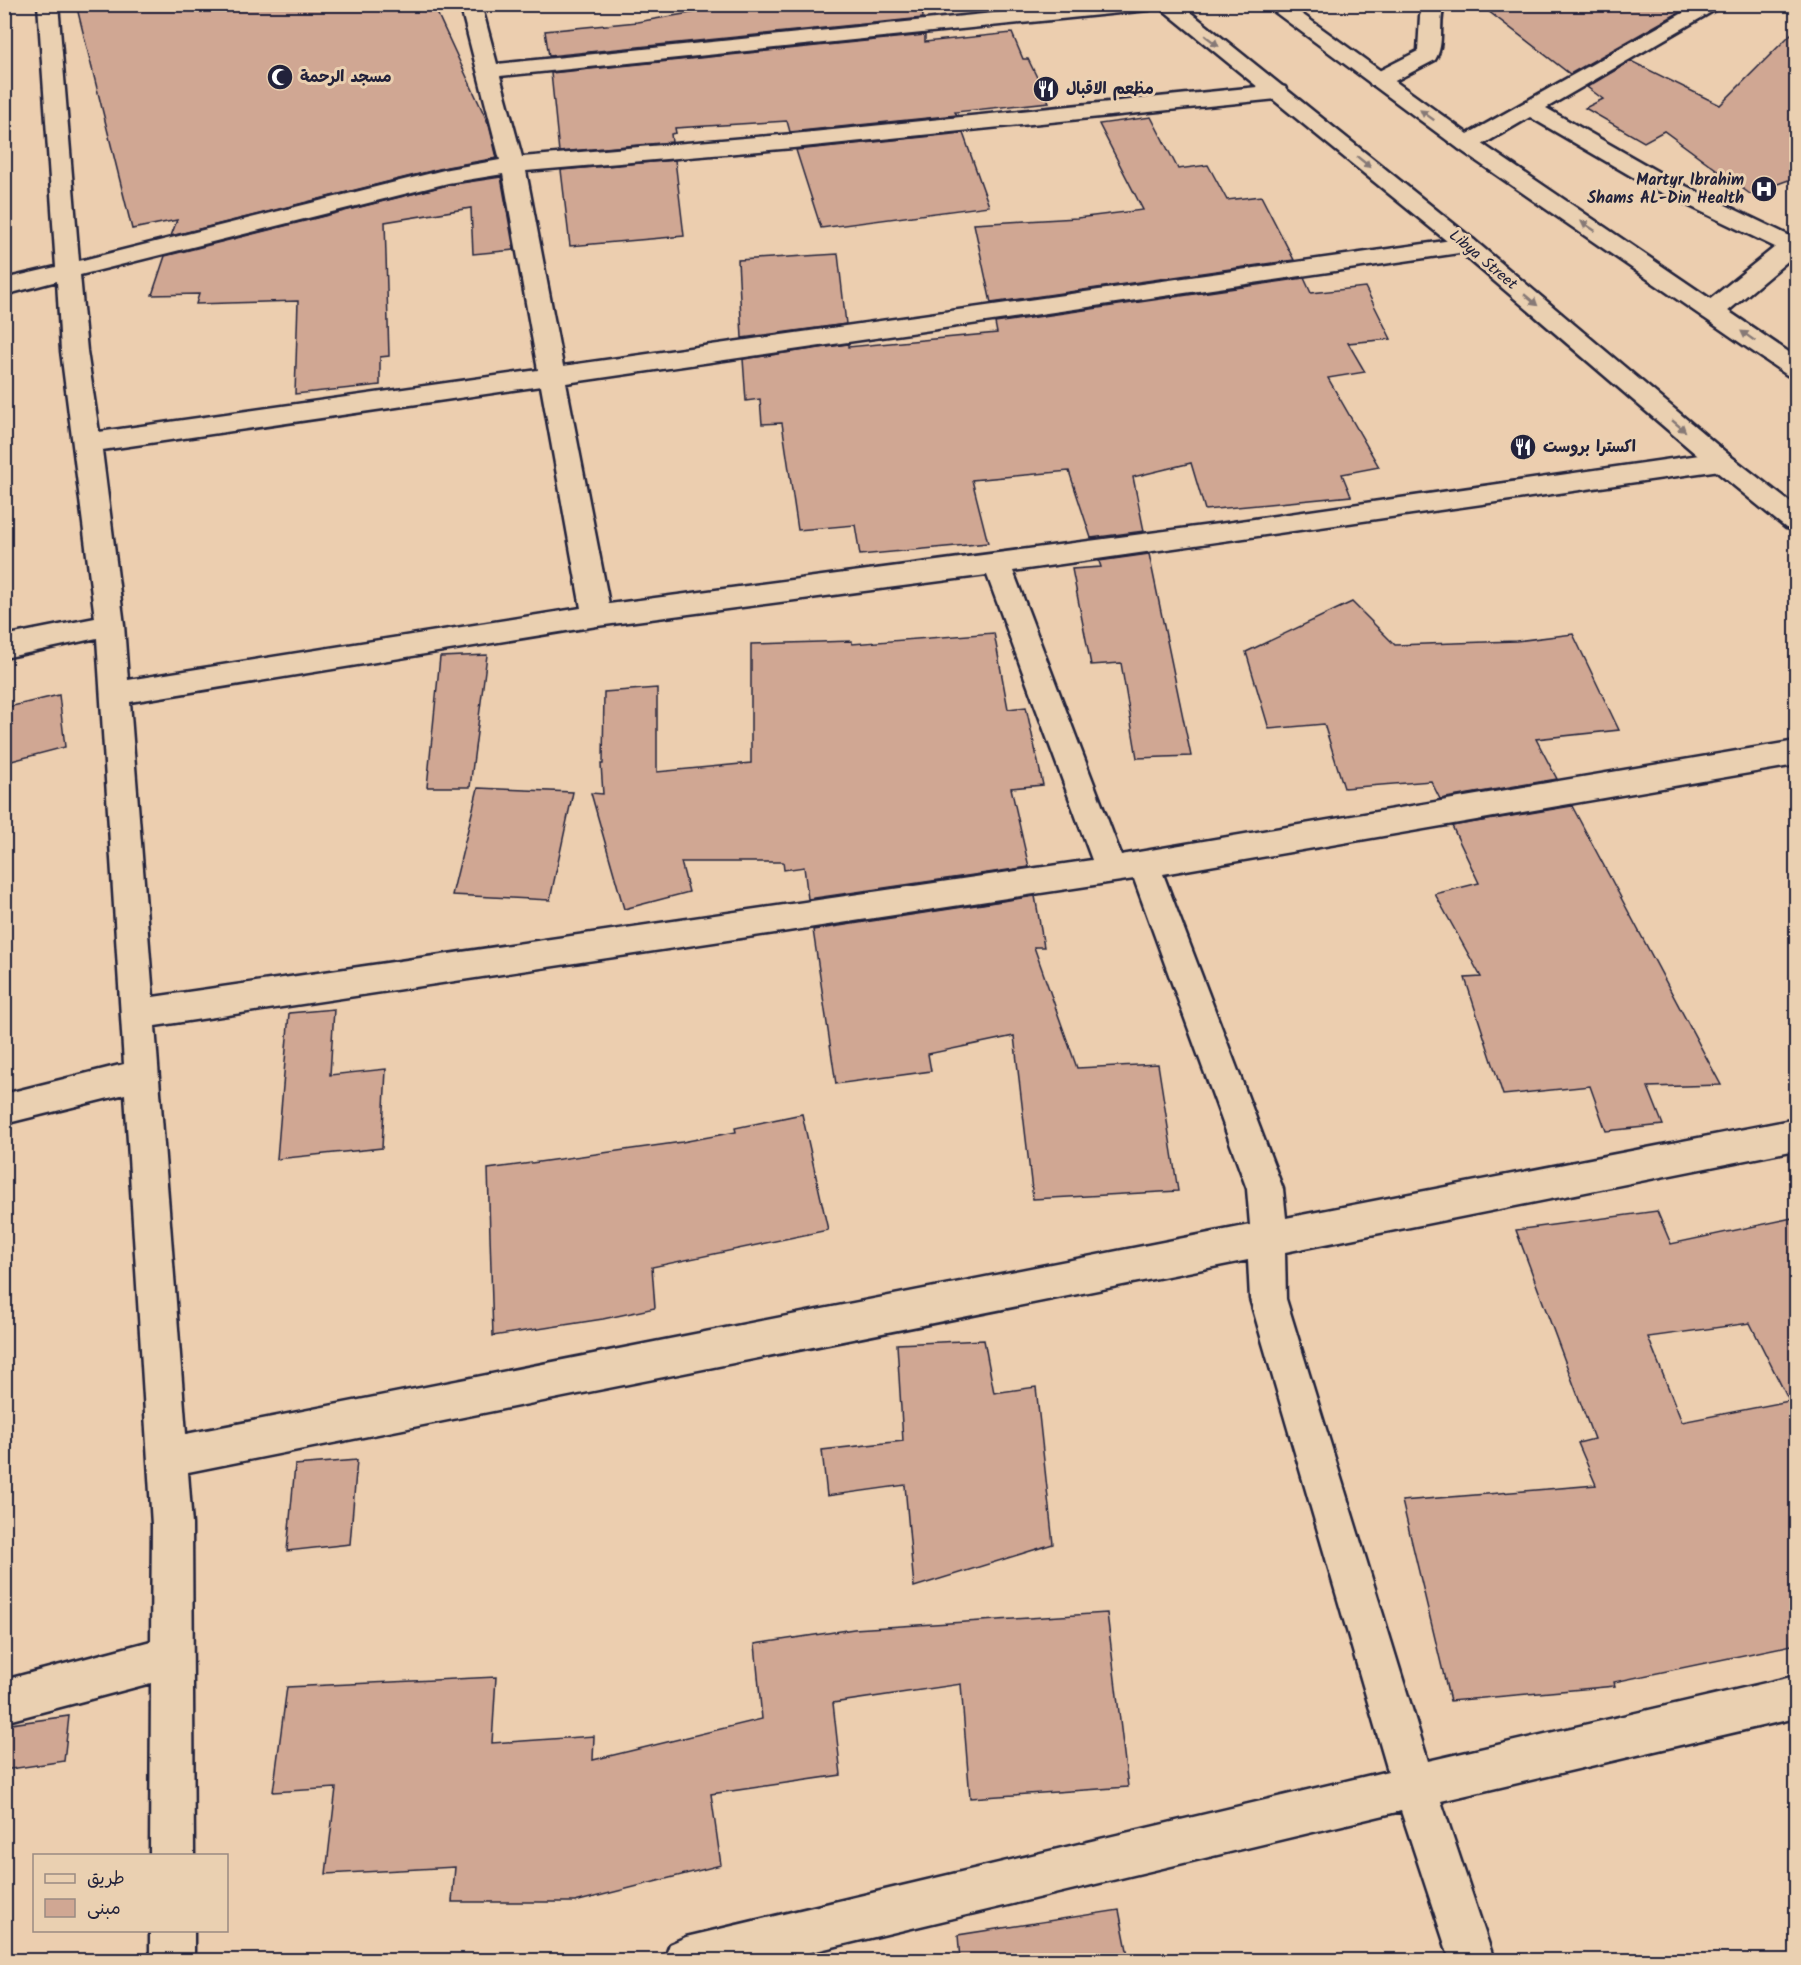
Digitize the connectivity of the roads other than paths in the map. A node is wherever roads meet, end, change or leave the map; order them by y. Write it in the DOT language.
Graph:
graph roads {
  1 [pos="48,4"];
  2 [pos="470,4"];
  3 [pos="1149,4"];
  4 [pos="1166,4"];
  5 [pos="1274,4"];
  6 [pos="1436,4"];
  7 [pos="1715,4"];
  8 [pos="488,71"];
  9 [pos="1379,80"];
  10 [pos="1277,92"];
  11 [pos="1530,108"];
  12 [pos="1467,144"];
  13 [pos="513,165"];
  14 [pos="1794,244"];
  15 [pos="1466,245"];
  16 [pos="66,272"];
  17 [pos="4,287"];
  18 [pos="1712,311"];
  19 [pos="1797,369"];
  20 [pos="552,374"];
  21 [pos="88,443"];
  22 [pos="1720,461"];
  23 [pos="1797,521"];
  24 [pos="996,562"];
  25 [pos="597,616"];
  26 [pos="110,625"];
  27 [pos="4,647"];
  28 [pos="114,693"];
  29 [pos="1797,753"];
  30 [pos="1127,867"];
  31 [pos="136,1014"];
  32 [pos="140,1075"];
  33 [pos="4,1108"];
  34 [pos="1797,1134"];
  35 [pos="1268,1238"];
  36 [pos="168,1456"];
  37 [pos="173,1656"];
  38 [pos="1797,1697"];
  39 [pos="4,1701"];
  40 [pos="1414,1786"];
  41 [pos="172,1854"];
  42 [pos="172,1932"];
  43 [pos="172,1960"];
  44 [pos="686,1960"];
  45 [pos="1472,1960"];
  1 -- 16 [label="street"];
  2 -- 8 [label="street"];
  3 -- 8 [label="street"];
  4 -- 10 [label="street, Libya Street, one-way"];
  5 -- 9 [label="street"];
  6 -- 9 [label="street"];
  7 -- 11 [label="street"];
  8 -- 13 [label="street"];
  12 -- 9 [label="street, one-way"];
  10 -- 13 [label="street"];
  10 -- 15 [label="street, Libya Street, one-way"];
  11 -- 12 [label="street"];
  11 -- 14 [label="street"];
  18 -- 12 [label="street, one-way"];
  13 -- 16 [label="street"];
  13 -- 20 [label="street"];
  14 -- 18 [label="street"];
  15 -- 20 [label="street"];
  15 -- 22 [label="street, Libya Street, one-way"];
  16 -- 17 [label="street"];
  16 -- 21 [label="street"];
  19 -- 18 [label="street, one-way"];
  20 -- 21 [label="street"];
  20 -- 25 [label="street"];
  21 -- 26 [label="street"];
  22 -- 23 [label="street, Libya Street"];
  22 -- 24 [label="street"];
  24 -- 25 [label="street"];
  24 -- 30 [label="street"];
  25 -- 28 [label="street"];
  26 -- 27 [label="street"];
  26 -- 28 [label="street"];
  28 -- 31 [label="street"];
  29 -- 30 [label="street"];
  30 -- 31 [label="street"];
  30 -- 35 [label="street"];
  31 -- 32 [label="street"];
  32 -- 33 [label="street"];
  32 -- 36 [label="street"];
  34 -- 35 [label="street"];
  35 -- 36 [label="street"];
  35 -- 40 [label="street"];
  36 -- 37 [label="street"];
  37 -- 39 [label="street"];
  37 -- 41 [label="street"];
  38 -- 40 [label="street"];
  40 -- 44 [label="street"];
  40 -- 45 [label="street"];
  42 -- 43 [label="street"];
}
